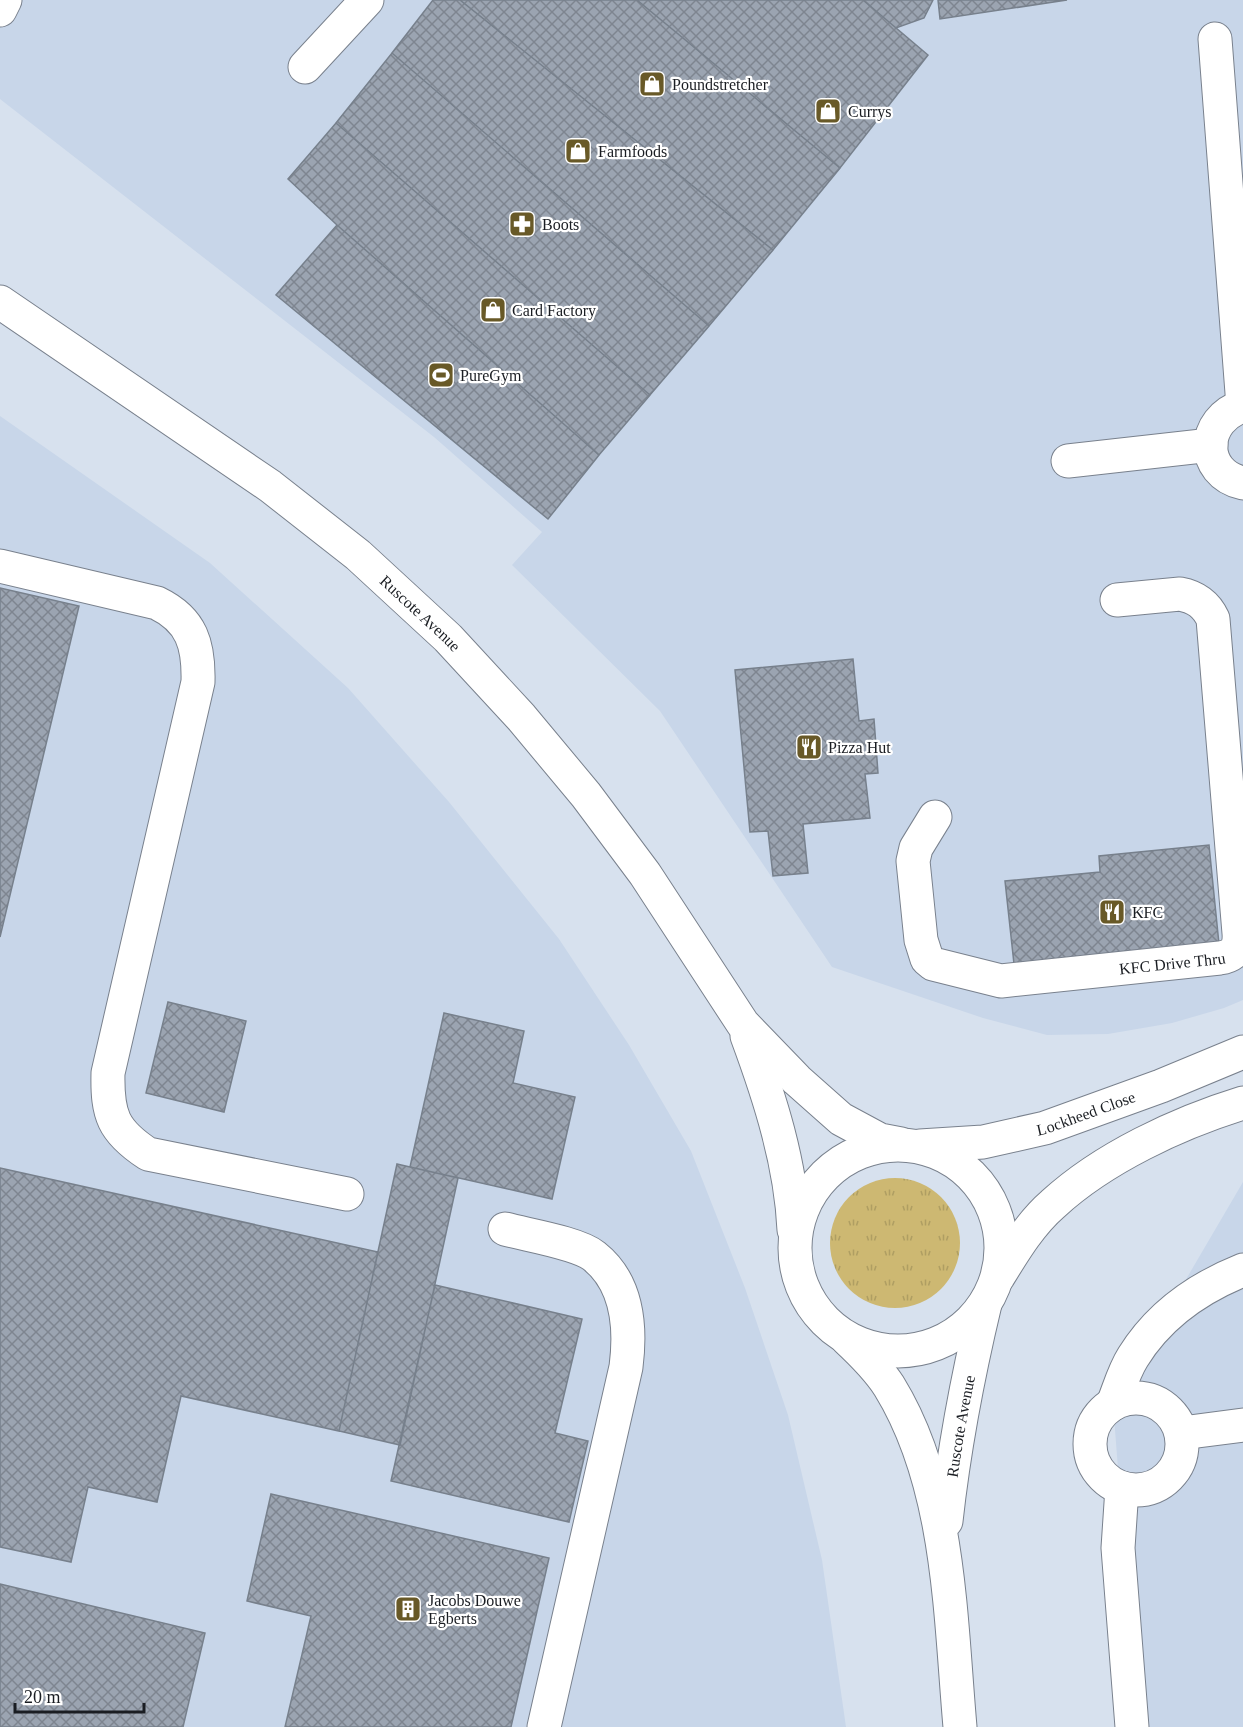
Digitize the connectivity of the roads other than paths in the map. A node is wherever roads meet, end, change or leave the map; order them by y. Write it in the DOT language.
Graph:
graph roads {
  1 [pos="5,0"];
  2 [pos="367,0"];
  3 [pos="0,10"];
  4 [pos="1215,39"];
  5 [pos="305,67"];
  6 [pos="0,302"];
  7 [pos="1243,406"];
  8 [pos="1211,445"];
  9 [pos="1068,461"];
  10 [pos="1243,483"];
  11 [pos="0,566"];
  12 [pos="1117,600"];
  13 [pos="935,816"];
  14 [pos="743,1024"];
  15 [pos="1243,1052"];
  16 [pos="1243,1103"];
  17 [pos="910,1145"];
  18 [pos="347,1194"];
  19 [pos="505,1229"];
  20 [pos="795,1253"];
  21 [pos="1243,1270"];
  22 [pos="991,1290"];
  23 [pos="844,1335"];
  24 [pos="1113,1404"];
  25 [pos="1243,1425"];
  26 [pos="1182,1433"];
  27 [pos="1122,1488"];
  28 [pos="943,1550"];
  29 [pos="544,1727"];
  30 [pos="960,1727"];
  31 [pos="1132,1727"];
  1 -- 3 [label="main road"];
  2 -- 5 [label="main road"];
  4 -- 7 [label="main road"];
  6 -- 14 [label="main road, Ruscote Avenue"];
  7 -- 8 [label="main road"];
  8 -- 9 [label="main road"];
  8 -- 10 [label="main road"];
  11 -- 18 [label="main road"];
  12 -- 13 [label="main road, KFC Drive Thru"];
  14 -- 17 [label="main road, Ruscote Avenue"];
  14 -- 20 [label="main road, Ruscote Avenue"];
  15 -- 17 [label="main road, Lockheed Close"];
  16 -- 22 [label="main road"];
  17 -- 20 [label="main road"];
  17 -- 22 [label="main road"];
  19 -- 29 [label="main road"];
  20 -- 23 [label="main road"];
  21 -- 24 [label="main road"];
  22 -- 23 [label="main road"];
  22 -- 28 [label="main road, Ruscote Avenue"];
  23 -- 28 [label="main road, Ruscote Avenue"];
  24 -- 26 [label="main road"];
  24 -- 27 [label="main road"];
  25 -- 26 [label="main road"];
  26 -- 27 [label="main road"];
  27 -- 31 [label="main road"];
  28 -- 30 [label="main road, Ruscote Avenue"];
}
